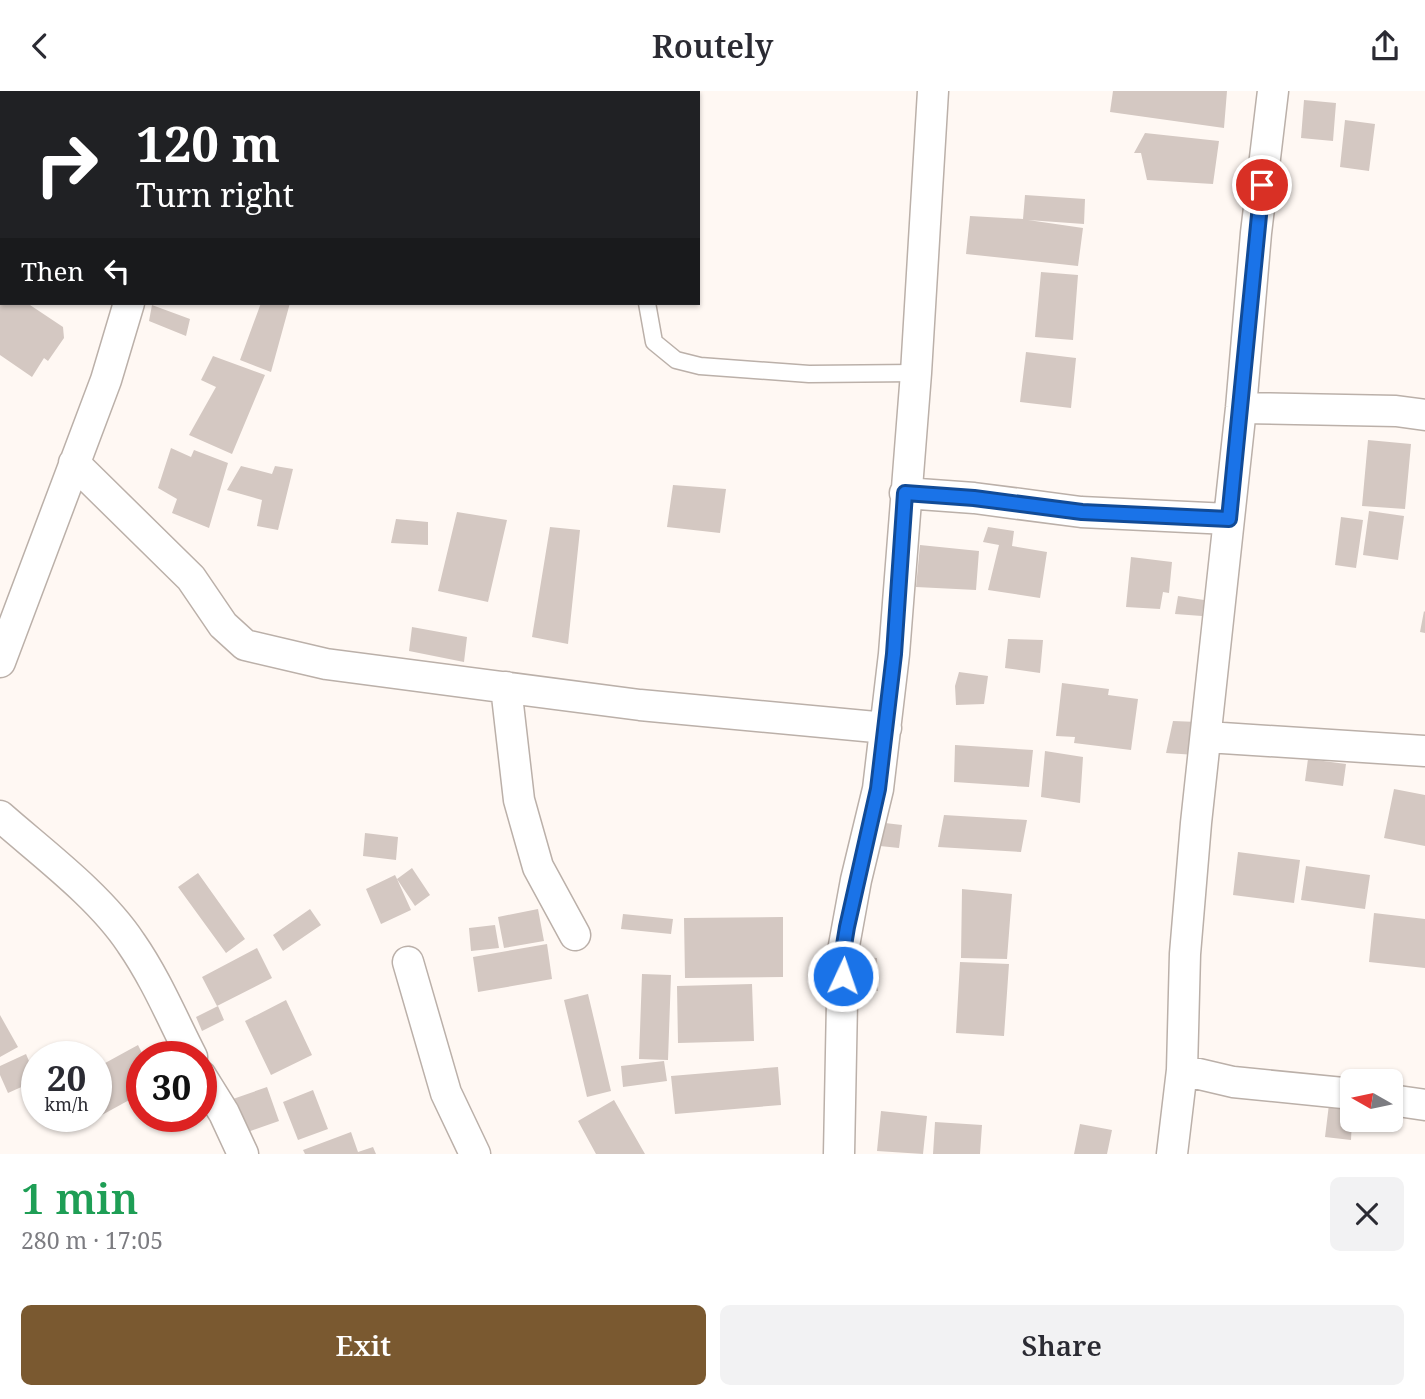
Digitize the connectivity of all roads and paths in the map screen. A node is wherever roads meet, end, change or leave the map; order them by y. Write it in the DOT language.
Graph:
graph roads {
  1 [pos="933,91"];
  2 [pos="1273,91"];
  3 [pos="126,305"];
  4 [pos="647,305"];
  5 [pos="916,373"];
  6 [pos="1241,408"];
  7 [pos="1425,415"];
  8 [pos="74,463"];
  9 [pos="905,493"];
  10 [pos="1229,519"];
  11 [pos="0,662"];
  12 [pos="506,687"];
  13 [pos="886,728"];
  14 [pos="1207,737"];
  15 [pos="1425,751"];
  16 [pos="0,815"];
  17 [pos="575,935"];
  18 [pos="408,962"];
  19 [pos="185,1041"];
  20 [pos="1182,1070"];
  21 [pos="1340,1093"];
  22 [pos="217,1102"];
  23 [pos="1404,1102"];
  24 [pos="1425,1105"];
  25 [pos="243,1154"];
  26 [pos="475,1154"];
  27 [pos="839,1154"];
  28 [pos="1171,1154"];
  1 -- 5 [label="street"];
  2 -- 6 [label="street"];
  3 -- 8 [label="street"];
  4 -- 5 [label="lane"];
  5 -- 9 [label="street"];
  6 -- 7 [label="street"];
  6 -- 10 [label="street"];
  8 -- 11 [label="street"];
  8 -- 12 [label="street"];
  9 -- 10 [label="street"];
  9 -- 13 [label="street"];
  10 -- 14 [label="street"];
  12 -- 13 [label="street"];
  12 -- 17 [label="street"];
  13 -- 27 [label="street"];
  14 -- 15 [label="street"];
  14 -- 20 [label="street"];
  16 -- 19 [label="street"];
  18 -- 26 [label="street"];
  20 -- 21 [label="street"];
  20 -- 28 [label="street"];
  22 -- 25 [label="street"];
  23 -- 24 [label="street"];
}
